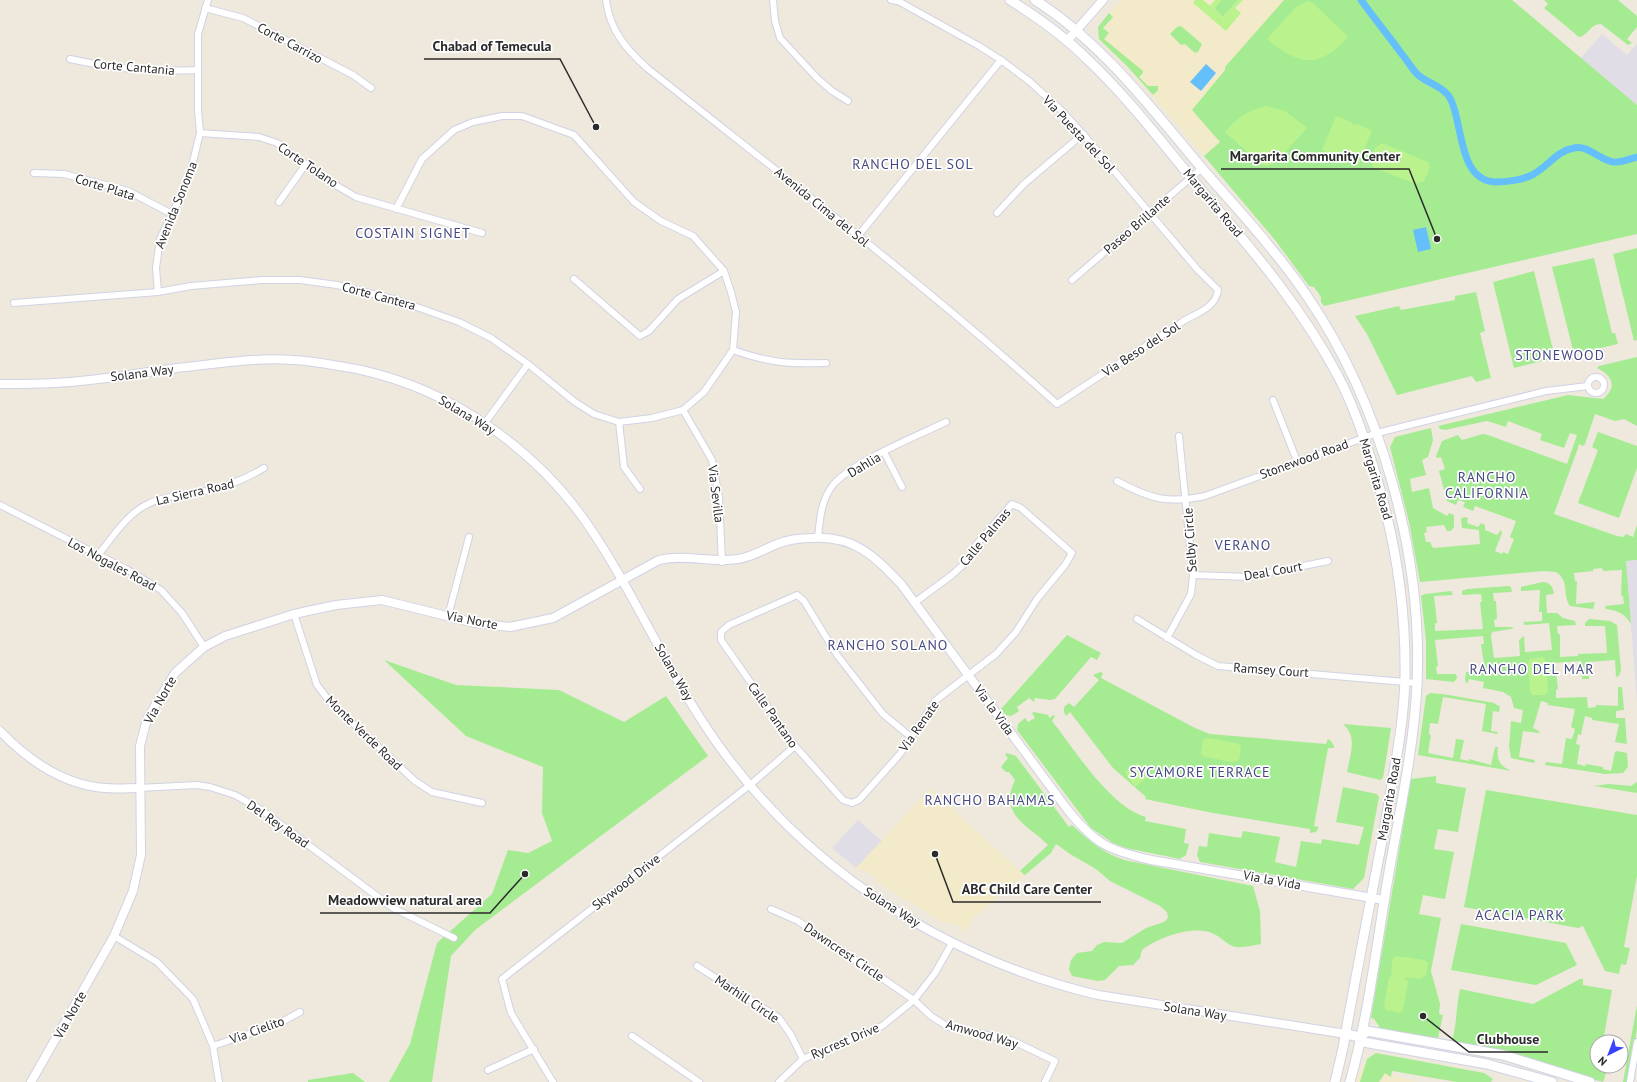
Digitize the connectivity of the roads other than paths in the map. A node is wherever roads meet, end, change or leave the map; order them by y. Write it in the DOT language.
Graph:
graph roads {
  1 [pos="208,0"];
  2 [pos="606,0"];
  3 [pos="773,0"];
  4 [pos="891,0"];
  5 [pos="1010,0"];
  6 [pos="1035,0"];
  7 [pos="1102,0"];
  8 [pos="205,8"];
  9 [pos="1077,30"];
  10 [pos="1067,42"];
  11 [pos="70,59"];
  12 [pos="1001,60"];
  13 [pos="198,70"];
  14 [pos="371,88"];
  15 [pos="848,101"];
  16 [pos="200,133"];
  17 [pos="1083,134"];
  18 [pos="306,164"];
  19 [pos="1202,168"];
  20 [pos="34,173"];
  21 [pos="1191,178"];
  22 [pos="279,202"];
  23 [pos="396,209"];
  24 [pos="997,212"];
  25 [pos="172,214"];
  26 [pos="1150,214"];
  27 [pos="482,234"];
  28 [pos="858,236"];
  29 [pos="724,271"];
  30 [pos="574,279"];
  31 [pos="1072,280"];
  32 [pos="1218,290"];
  33 [pos="158,292"];
  34 [pos="14,303"];
  35 [pos="733,350"];
  36 [pos="826,363"];
  37 [pos="528,364"];
  38 [pos="0,384"];
  39 [pos="1588,386"];
  40 [pos="1273,400"];
  41 [pos="1056,404"];
  42 [pos="683,410"];
  43 [pos="619,422"];
  44 [pos="946,422"];
  45 [pos="485,423"];
  46 [pos="1377,432"];
  47 [pos="1179,436"];
  48 [pos="1364,437"];
  49 [pos="884,452"];
  50 [pos="1297,461"];
  51 [pos="264,468"];
  52 [pos="1117,482"];
  53 [pos="902,487"];
  54 [pos="640,489"];
  55 [pos="1187,500"];
  56 [pos="0,505"];
  57 [pos="469,536"];
  58 [pos="818,537"];
  59 [pos="1072,554"];
  60 [pos="98,555"];
  61 [pos="1328,561"];
  62 [pos="722,562"];
  63 [pos="1193,575"];
  64 [pos="621,579"];
  65 [pos="914,603"];
  66 [pos="294,614"];
  67 [pos="448,616"];
  68 [pos="1137,619"];
  69 [pos="1167,638"];
  70 [pos="204,647"];
  71 [pos="969,676"];
  72 [pos="1405,681"];
  73 [pos="1417,683"];
  74 [pos="0,731"];
  75 [pos="912,738"];
  76 [pos="795,746"];
  77 [pos="750,785"];
  78 [pos="139,788"];
  79 [pos="843,800"];
  80 [pos="482,803"];
  81 [pos="1372,898"];
  82 [pos="1384,900"];
  83 [pos="772,909"];
  84 [pos="114,936"];
  85 [pos="454,938"];
  86 [pos="952,943"];
  87 [pos="697,966"];
  88 [pos="914,1000"];
  89 [pos="300,1012"];
  90 [pos="1346,1034"];
  91 [pos="632,1036"];
  92 [pos="1360,1037"];
  93 [pos="1637,1042"];
  94 [pos="213,1046"];
  95 [pos="534,1049"];
  96 [pos="803,1059"];
  97 [pos="488,1070"];
  98 [pos="31,1082"];
  99 [pos="219,1082"];
  100 [pos="553,1082"];
  101 [pos="699,1082"];
  102 [pos="780,1082"];
  103 [pos="1046,1082"];
  104 [pos="1335,1082"];
  105 [pos="1350,1082"];
  106 [pos="1552,1082"];
  107 [pos="1590,1082"];
  108 [pos="1630,1082"];
  1 -- 8 [label="street, Avenida Sonoma"];
  2 -- 28 [label="street, Avenida Cima del Sol"];
  3 -- 15 [label="street"];
  4 -- 12 [label="street, Via Puesta del Sol"];
  5 -- 10 [label="main road, Margarita Road"];
  6 -- 9 [label="main road, Margarita Road"];
  7 -- 9 [label="street"];
  8 -- 13 [label="street, Avenida Sonoma"];
  8 -- 14 [label="street, Corte Carrizo"];
  9 -- 10 [label="street"];
  9 -- 19 [label="main road, Margarita Road"];
  10 -- 21 [label="main road, Margarita Road"];
  11 -- 13 [label="street, Corte Cantania"];
  12 -- 17 [label="street, Via Puesta del Sol"];
  12 -- 28 [label="street"];
  13 -- 16 [label="street, Avenida Sonoma"];
  16 -- 18 [label="street, Corte Tolano"];
  16 -- 25 [label="street, Avenida Sonoma"];
  17 -- 24 [label="street"];
  17 -- 26 [label="street, Via Puesta del Sol"];
  18 -- 22 [label="street"];
  18 -- 23 [label="street, Corte Tolano"];
  19 -- 21 [label="street, Paseo Brillante"];
  19 -- 46 [label="main road, Margarita Road"];
  20 -- 25 [label="street, Corte Plata"];
  21 -- 26 [label="street, Paseo Brillante"];
  21 -- 48 [label="main road, Margarita Road"];
  23 -- 27 [label="street, Corte Tolano"];
  23 -- 29 [label="street"];
  25 -- 33 [label="street, Avenida Sonoma"];
  26 -- 31 [label="street, Paseo Brillante"];
  26 -- 32 [label="street, Via Puesta del Sol"];
  28 -- 41 [label="street, Avenida Cima del Sol"];
  29 -- 30 [label="street"];
  29 -- 35 [label="street"];
  32 -- 41 [label="street, Via Beso del Sol"];
  33 -- 34 [label="street, Corte Cantera"];
  33 -- 37 [label="street, Corte Cantera"];
  35 -- 36 [label="street"];
  35 -- 42 [label="street, Corte Cantera"];
  37 -- 43 [label="street, Corte Cantera"];
  37 -- 45 [label="street"];
  38 -- 45 [label="street, Solana Way"];
  39 -- 46 [label="street, Stonewood Road"];
  40 -- 50 [label="street"];
  42 -- 43 [label="street, Corte Cantera"];
  42 -- 62 [label="street, Via Sevilla"];
  43 -- 54 [label="street"];
  44 -- 49 [label="street, Dahlia"];
  45 -- 64 [label="street, Solana Way"];
  46 -- 48 [label="street, Stonewood Road"];
  46 -- 73 [label="main road, Margarita Road"];
  47 -- 55 [label="street, Selby Circle"];
  48 -- 50 [label="street, Stonewood Road"];
  48 -- 72 [label="main road, Margarita Road"];
  49 -- 53 [label="street"];
  49 -- 58 [label="street, Dahlia"];
  50 -- 55 [label="street, Stonewood Road"];
  51 -- 60 [label="street, La Sierra Road"];
  52 -- 55 [label="street, Stonewood Road"];
  55 -- 63 [label="street, Selby Circle"];
  56 -- 60 [label="street, Los Nogales Road"];
  57 -- 67 [label="street"];
  58 -- 62 [label="street, Via la Vida"];
  58 -- 65 [label="street, Via la Vida"];
  59 -- 65 [label="street, Calle Palmas"];
  59 -- 71 [label="street, Via Renate"];
  60 -- 70 [label="street, Los Nogales Road"];
  61 -- 63 [label="street, Deal Court"];
  62 -- 64 [label="street, Via la Vida"];
  63 -- 69 [label="street, Selby Circle"];
  64 -- 67 [label="street, Via Norte"];
  64 -- 77 [label="street, Solana Way"];
  65 -- 71 [label="street, Via la Vida"];
  66 -- 67 [label="street, Via Norte"];
  66 -- 70 [label="street, Via Norte"];
  66 -- 80 [label="street, Monte Verde Road"];
  68 -- 69 [label="street, Ramsey Court"];
  69 -- 72 [label="street, Ramsey Court"];
  70 -- 78 [label="street, Via Norte"];
  71 -- 75 [label="street, Via Renate"];
  71 -- 81 [label="street, Via la Vida"];
  72 -- 73 [label="street, Ramsey Court"];
  72 -- 81 [label="main road, Margarita Road"];
  73 -- 82 [label="main road, Margarita Road"];
  74 -- 78 [label="street, Del Rey Road"];
  75 -- 76 [label="street, Calle Pantano"];
  75 -- 79 [label="street, Via Renate"];
  76 -- 77 [label="street, Skywood Drive"];
  76 -- 79 [label="street, Calle Pantano"];
  77 -- 86 [label="street, Solana Way"];
  77 -- 95 [label="street, Skywood Drive"];
  78 -- 84 [label="street, Via Norte"];
  78 -- 85 [label="street, Del Rey Road"];
  81 -- 82 [label="street, Via la Vida"];
  81 -- 90 [label="main road, Margarita Road"];
  82 -- 92 [label="main road, Margarita Road"];
  83 -- 88 [label="street, Dawncrest Circle"];
  84 -- 94 [label="street"];
  84 -- 98 [label="street, Via Norte"];
  86 -- 88 [label="street, Rycrest Drive"];
  86 -- 90 [label="street, Solana Way"];
  87 -- 96 [label="street, Marhill Circle"];
  88 -- 96 [label="street, Rycrest Drive"];
  88 -- 103 [label="street, Amwood Way"];
  89 -- 94 [label="street, Via Cielito"];
  90 -- 92 [label="main road, Solana Way"];
  90 -- 104 [label="main road, Margarita Road"];
  91 -- 101 [label="street"];
  92 -- 105 [label="main road, Margarita Road"];
  92 -- 106 [label="main road, Solana Way"];
  92 -- 107 [label="main road, Solana Way"];
  93 -- 108 [label="street"];
  94 -- 99 [label="street"];
  95 -- 97 [label="street"];
  95 -- 100 [label="street"];
  96 -- 102 [label="street, Rycrest Drive"];
}
